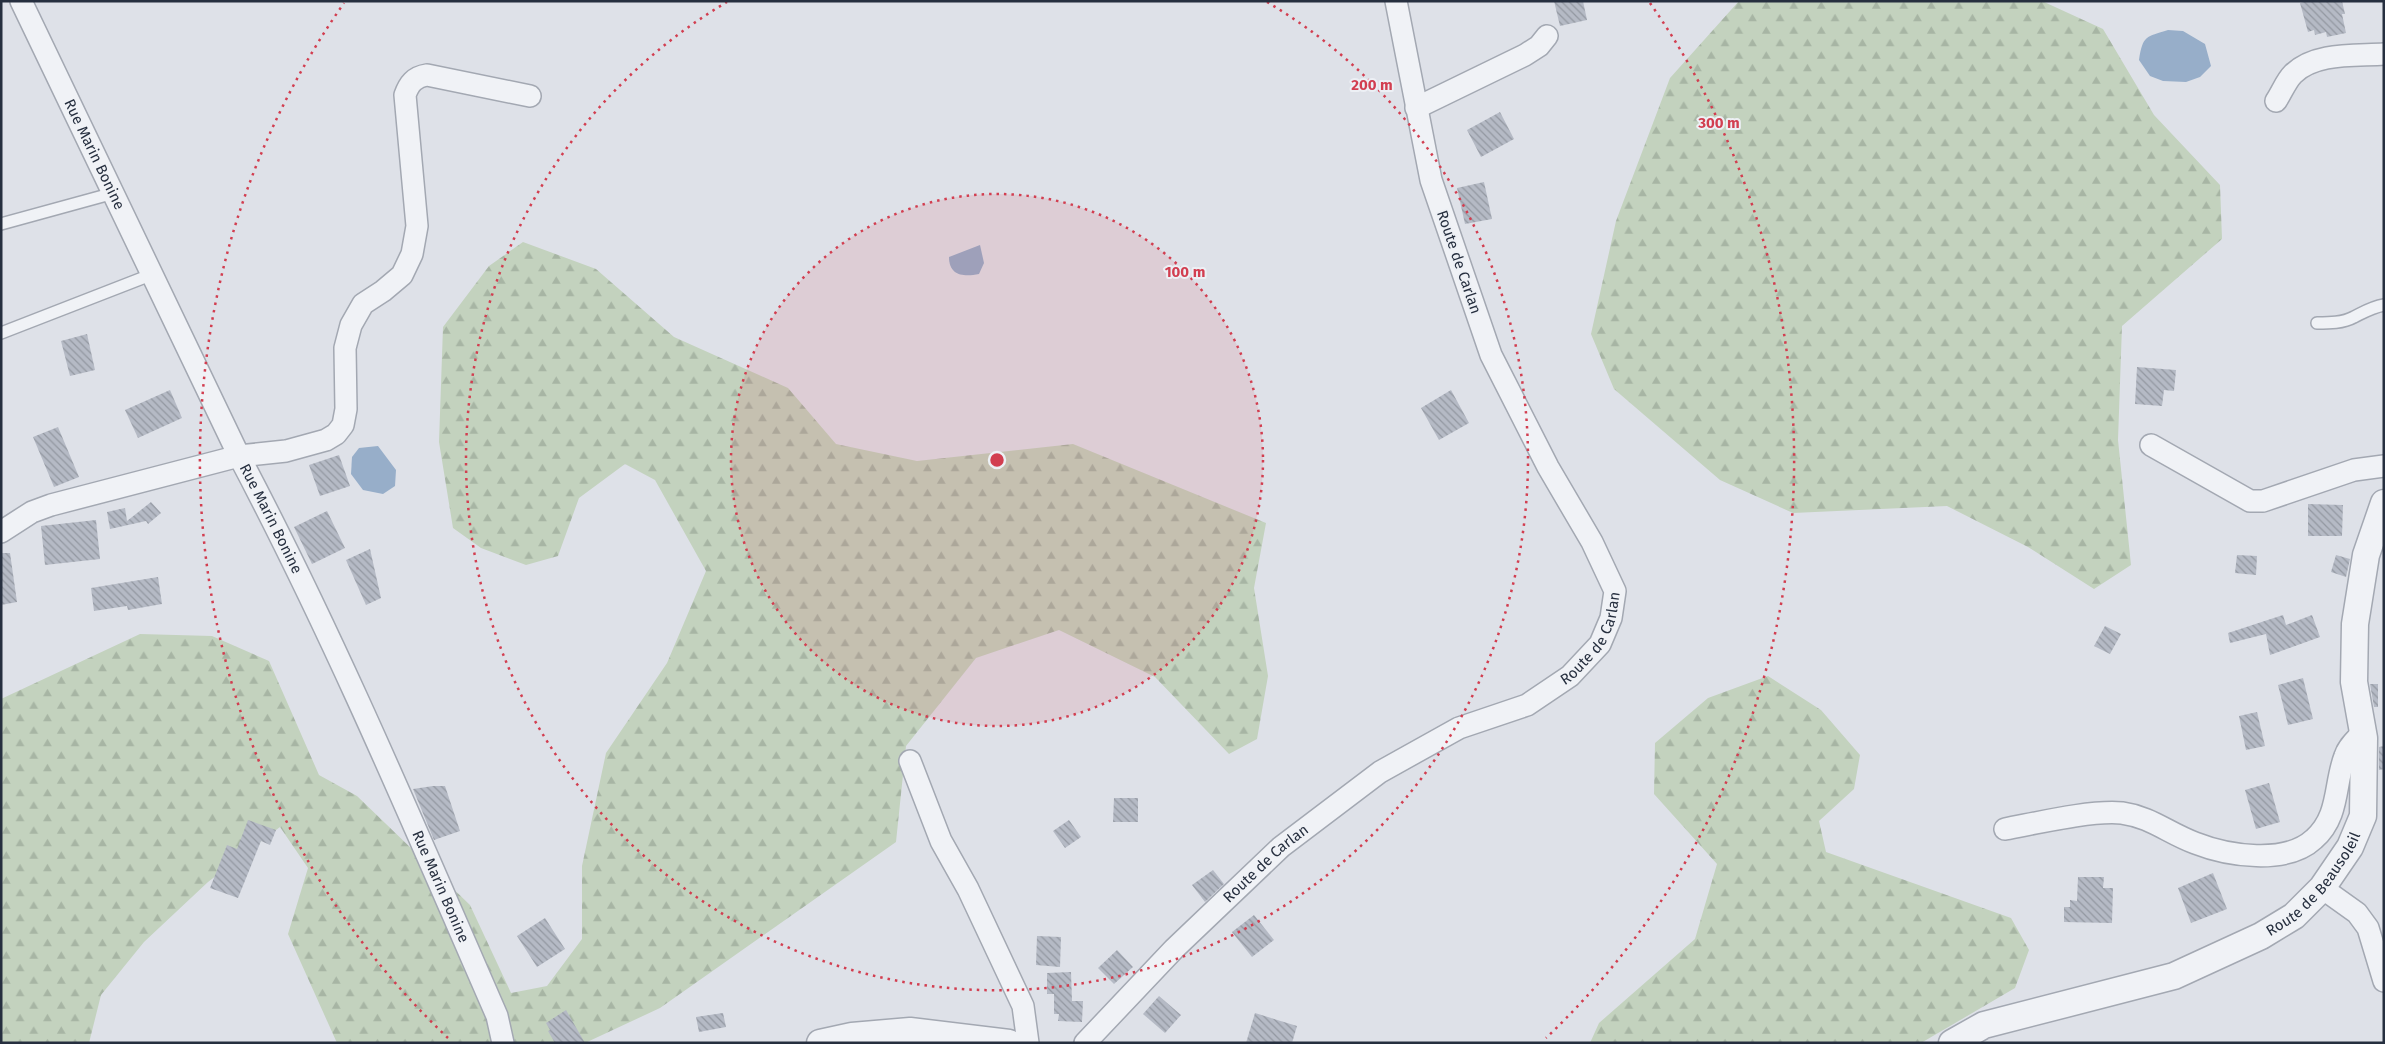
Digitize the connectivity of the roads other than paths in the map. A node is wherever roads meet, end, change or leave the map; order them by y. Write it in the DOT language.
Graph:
graph roads {
  1 [pos="21,1"];
  2 [pos="1396,1"];
  3 [pos="1547,36"];
  4 [pos="2384,54"];
  5 [pos="530,96"];
  6 [pos="2276,101"];
  7 [pos="1416,108"];
  8 [pos="114,193"];
  9 [pos="1,224"];
  10 [pos="153,274"];
  11 [pos="2384,305"];
  12 [pos="2317,322"];
  13 [pos="1,333"];
  14 [pos="2151,445"];
  15 [pos="239,456"];
  16 [pos="2384,466"];
  17 [pos="2384,503"];
  18 [pos="1,532"];
  19 [pos="2363,732"];
  20 [pos="910,761"];
  21 [pos="2005,829"];
  22 [pos="2322,888"];
  23 [pos="2384,981"];
  24 [pos="503,1043"];
  25 [pos="820,1043"];
  26 [pos="1009,1043"];
  27 [pos="1028,1043"];
  28 [pos="1085,1043"];
  29 [pos="1952,1043"];
  1 -- 8 [label="street, Rue Marin Bonine"];
  2 -- 7 [label="street, Route de Carlan"];
  3 -- 7 [label="street"];
  4 -- 6 [label="street"];
  5 -- 15 [label="street"];
  7 -- 28 [label="street, Route de Carlan"];
  8 -- 9 [label="lane"];
  8 -- 10 [label="street, Rue Marin Bonine"];
  10 -- 13 [label="lane"];
  10 -- 15 [label="street, Rue Marin Bonine"];
  11 -- 12 [label="lane"];
  14 -- 16 [label="street"];
  15 -- 18 [label="street"];
  15 -- 24 [label="street, Rue Marin Bonine"];
  17 -- 19 [label="street, Route de Beausoleil"];
  19 -- 21 [label="street"];
  19 -- 22 [label="street, Route de Beausoleil"];
  20 -- 27 [label="street"];
  22 -- 23 [label="street"];
  22 -- 29 [label="street, Route de Beausoleil"];
  25 -- 26 [label="street"];
}
